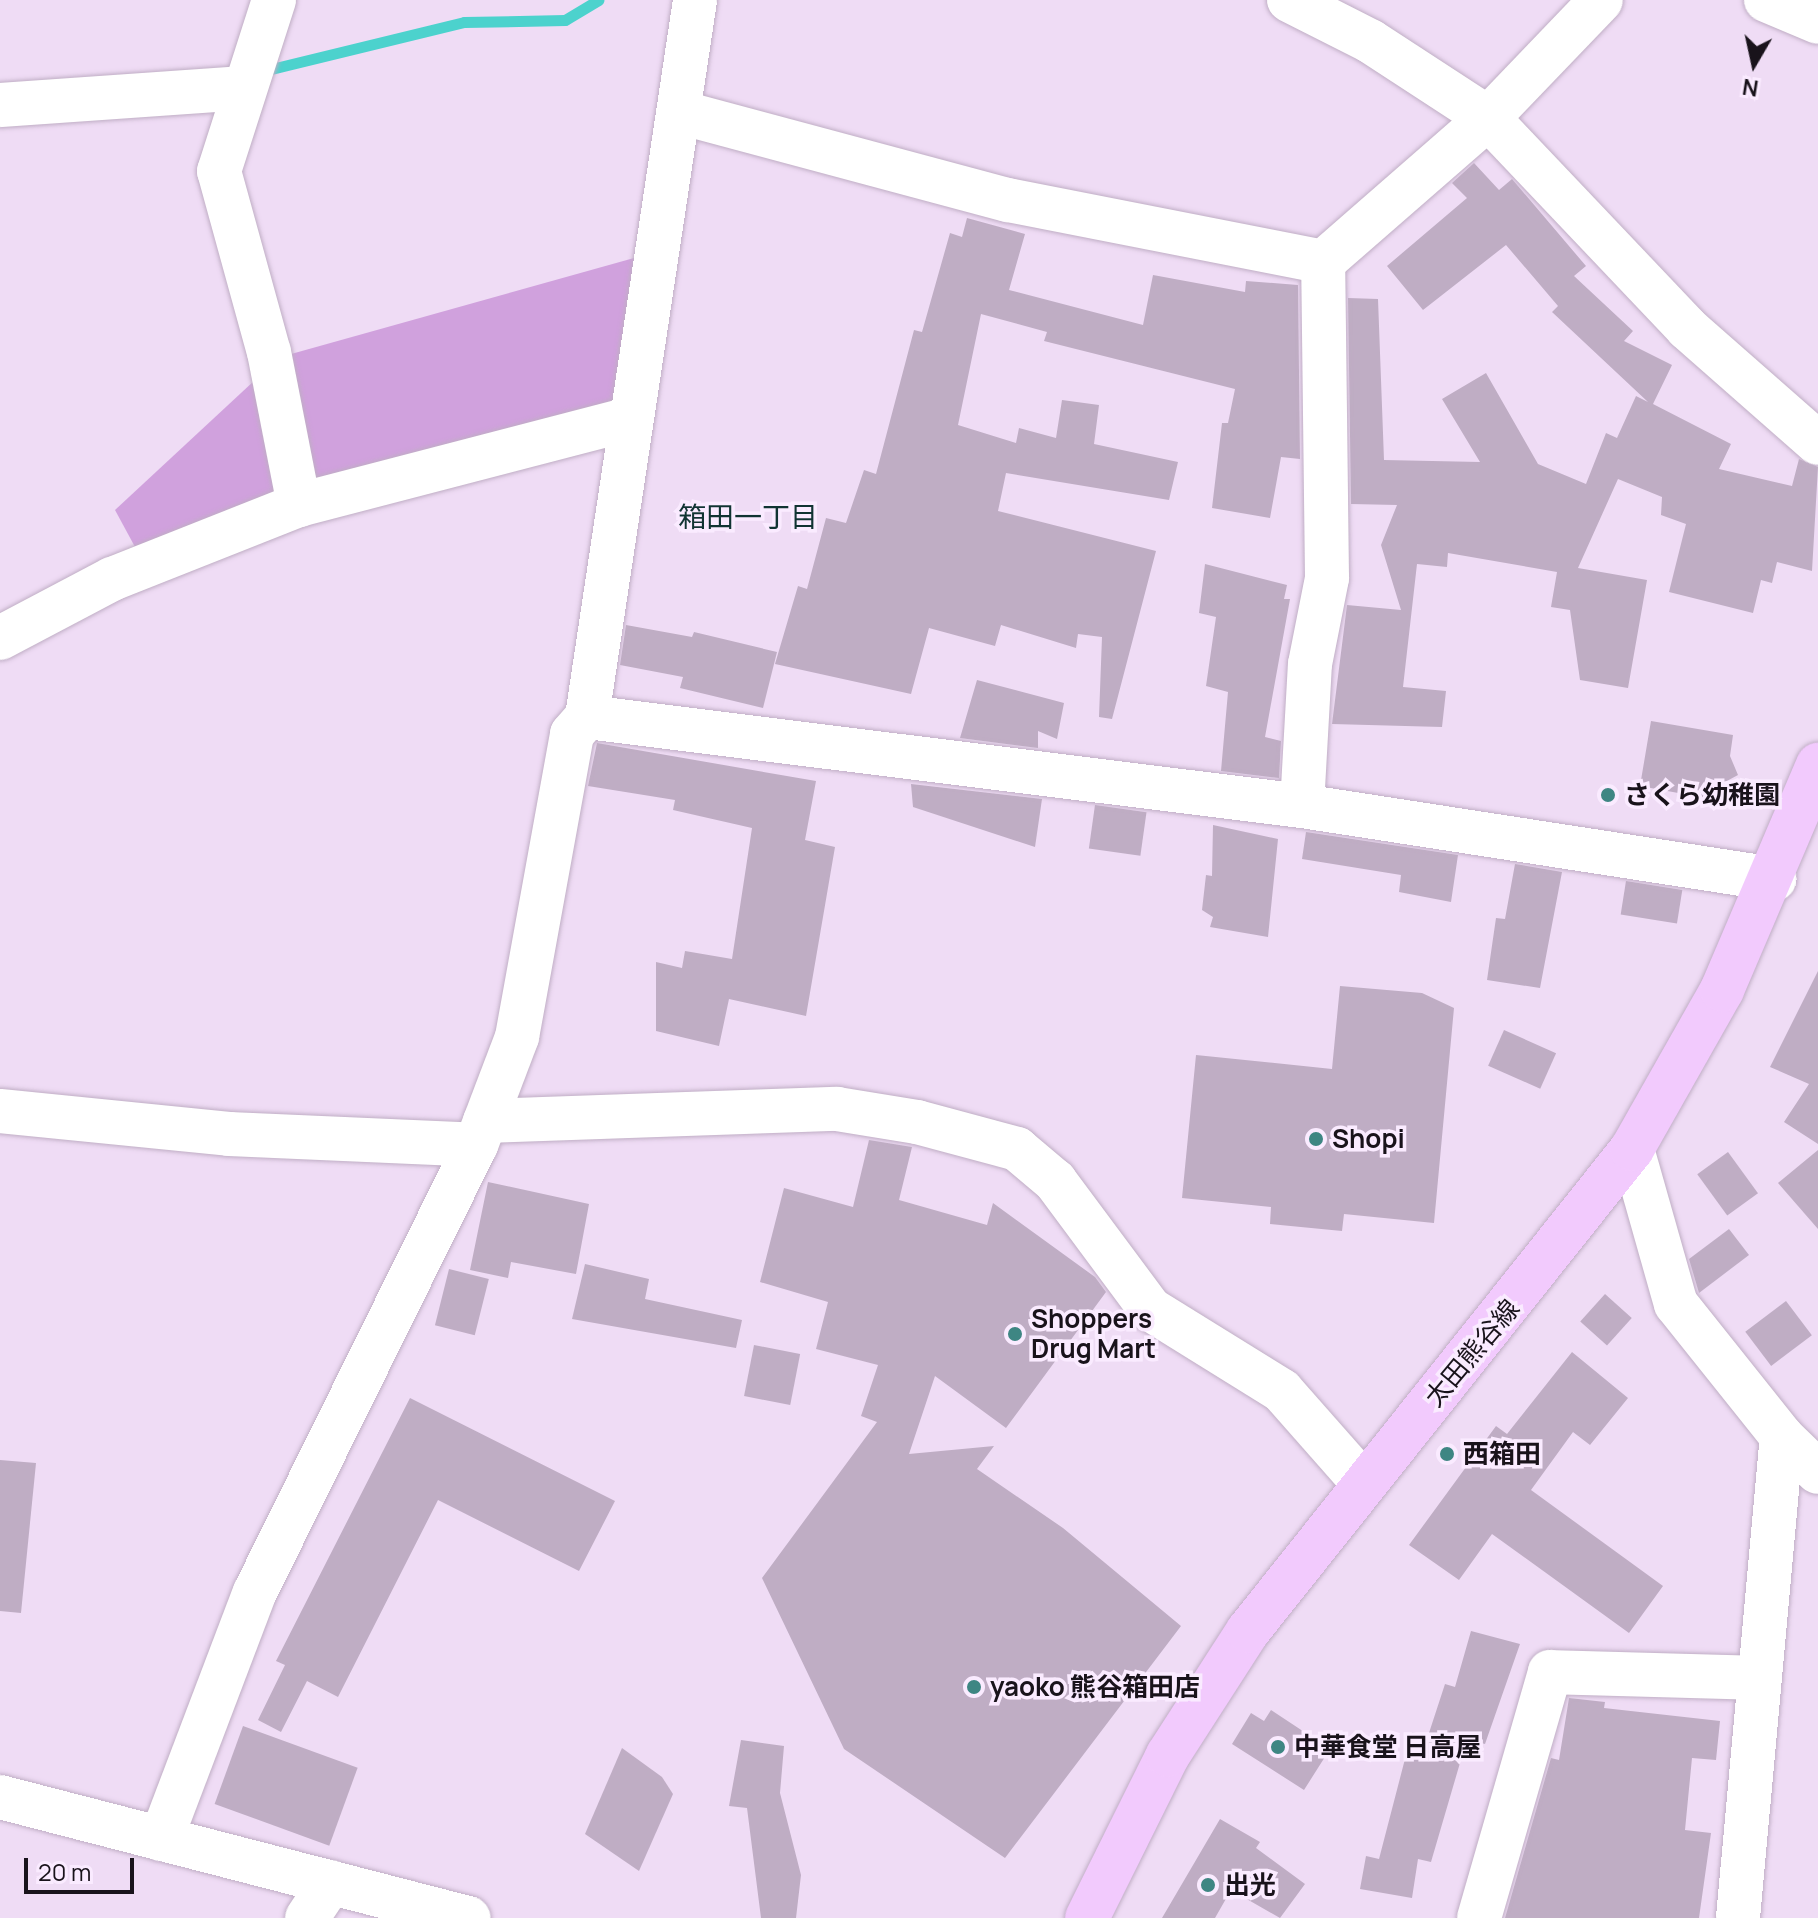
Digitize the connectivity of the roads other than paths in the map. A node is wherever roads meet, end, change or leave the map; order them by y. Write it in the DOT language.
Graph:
graph roads {
  1 [pos="274,0"];
  2 [pos="695,0"];
  3 [pos="1289,0"];
  4 [pos="1601,0"];
  5 [pos="1766,0"];
  6 [pos="1818,22"];
  7 [pos="247,75"];
  8 [pos="0,105"];
  9 [pos="679,112"];
  10 [pos="1488,118"];
  11 [pos="1323,262"];
  12 [pos="630,419"];
  13 [pos="1818,443"];
  14 [pos="299,505"];
  15 [pos="0,638"];
  16 [pos="587,717"];
  17 [pos="1818,765"];
  18 [pos="1302,806"];
  19 [pos="1774,879"];
  20 [pos="0,1111"];
  21 [pos="481,1133"];
  22 [pos="1632,1149"];
  23 [pos="1782,1437"];
  24 [pos="1818,1472"];
  25 [pos="1363,1483"];
  26 [pos="1759,1678"];
  27 [pos="0,1797"];
  28 [pos="161,1839"];
  29 [pos="331,1882"];
  30 [pos="307,1918"];
  31 [pos="469,1918"];
  32 [pos="1087,1918"];
  33 [pos="1479,1918"];
  34 [pos="1738,1918"];
  1 -- 7 [label="street"];
  2 -- 9 [label="street"];
  3 -- 10 [label="street"];
  4 -- 10 [label="street"];
  5 -- 6 [label="street"];
  7 -- 8 [label="street"];
  7 -- 14 [label="street"];
  9 -- 11 [label="street"];
  9 -- 12 [label="street"];
  10 -- 11 [label="street"];
  10 -- 13 [label="street"];
  11 -- 18 [label="street"];
  12 -- 14 [label="street"];
  12 -- 16 [label="street"];
  14 -- 15 [label="street"];
  16 -- 18 [label="street"];
  16 -- 21 [label="street"];
  17 -- 19 [label="main road, 太田熊谷線"];
  18 -- 19 [label="street"];
  19 -- 22 [label="main road, 太田熊谷線"];
  20 -- 21 [label="street"];
  21 -- 25 [label="street"];
  21 -- 28 [label="street"];
  22 -- 23 [label="street"];
  22 -- 25 [label="main road, 太田熊谷線"];
  23 -- 24 [label="street"];
  23 -- 26 [label="street"];
  25 -- 32 [label="main road, 太田熊谷線"];
  26 -- 33 [label="street"];
  26 -- 34 [label="street"];
  27 -- 28 [label="street"];
  28 -- 29 [label="street"];
  29 -- 30 [label="street"];
  29 -- 31 [label="street"];
}
